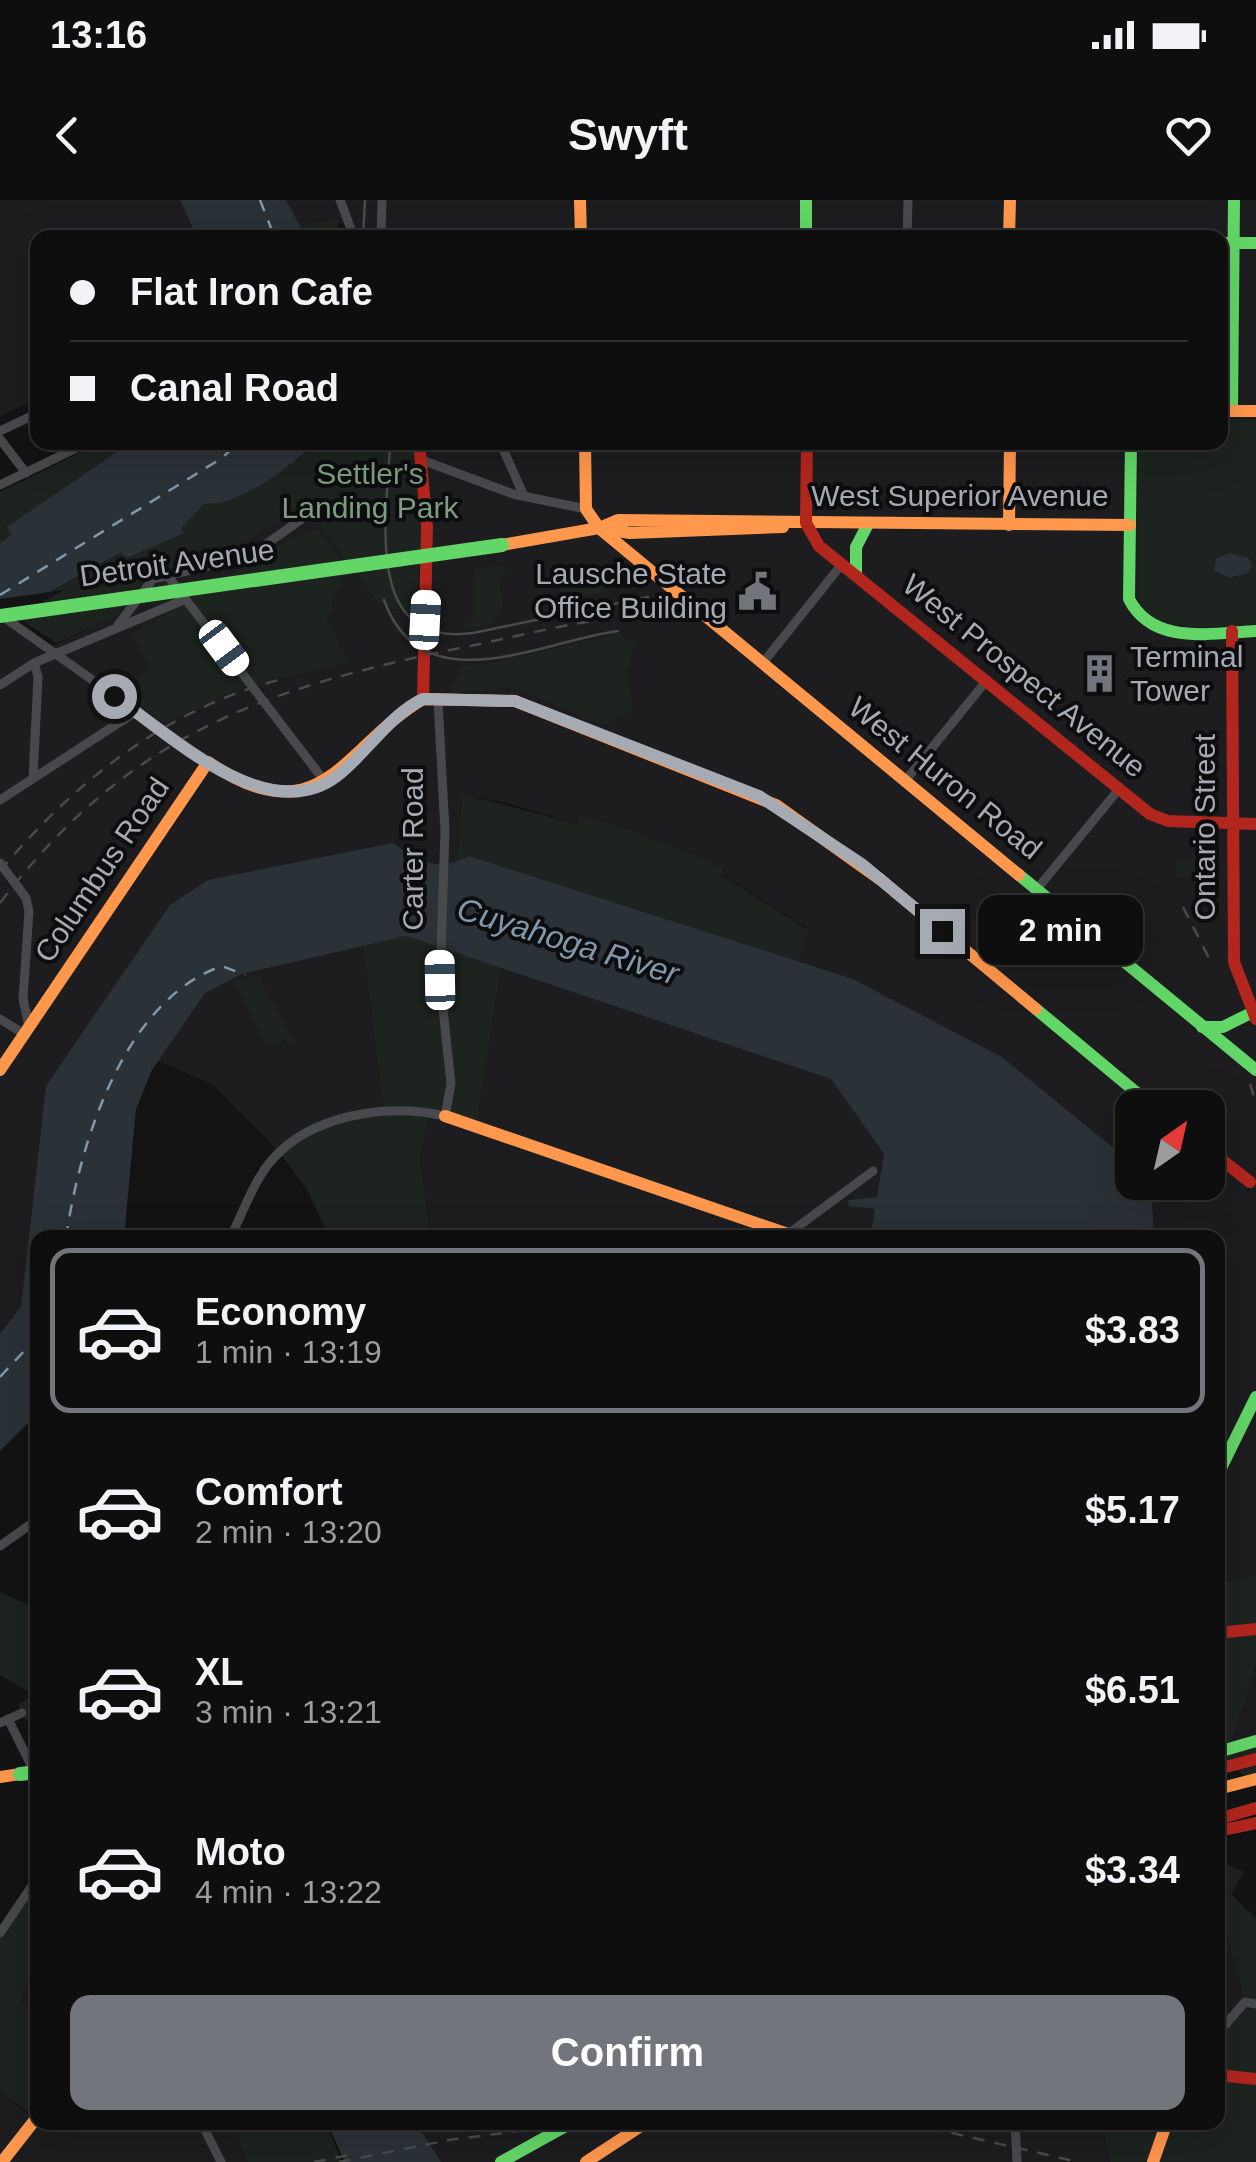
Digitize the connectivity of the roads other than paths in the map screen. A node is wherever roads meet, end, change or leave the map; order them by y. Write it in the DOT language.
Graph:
graph roads {
  1 [pos="340,200"];
  2 [pos="382,200"];
  3 [pos="580,200"];
  4 [pos="806,200"];
  5 [pos="908,200"];
  6 [pos="1010,200"];
  7 [pos="1234,200"];
  8 [pos="351,230"];
  9 [pos="381,230"];
  10 [pos="581,230"];
  11 [pos="806,230"];
  12 [pos="907,230"];
  13 [pos="1010,230"];
  14 [pos="1228,237"];
  15 [pos="1228,243"];
  16 [pos="1256,243"];
  17 [pos="1228,411"];
  18 [pos="1256,411"];
  19 [pos="30,417"];
  20 [pos="0,435"];
  21 [pos="73,450"];
  22 [pos="420,450"];
  23 [pos="504,450"];
  24 [pos="585,450"];
  25 [pos="807,450"];
  26 [pos="1010,450"];
  27 [pos="1131,450"];
  28 [pos="422,460"];
  29 [pos="26,473"];
  30 [pos="0,485"];
  31 [pos="524,496"];
  32 [pos="586,509"];
  33 [pos="309,514"];
  34 [pos="806,523"];
  35 [pos="868,524"];
  36 [pos="1130,524"];
  37 [pos="1009,525"];
  38 [pos="599,528"];
  39 [pos="842,564"];
  40 [pos="167,574"];
  41 [pos="856,575"];
  42 [pos="186,598"];
  43 [pos="0,615"];
  44 [pos="118,625"];
  45 [pos="1232,631"];
  46 [pos="1256,631"];
  47 [pos="54,654"];
  48 [pos="34,663"];
  49 [pos="762,664"];
  50 [pos="987,680"];
  51 [pos="0,685"];
  52 [pos="430,700"];
  53 [pos="136,711"];
  54 [pos="208,762"];
  55 [pos="33,778"];
  56 [pos="905,781"];
  57 [pos="326,784"];
  58 [pos="1120,789"];
  59 [pos="0,800"];
  60 [pos="1232,821"];
  61 [pos="1256,824"];
  62 [pos="0,863"];
  63 [pos="1037,889"];
  64 [pos="1255,1016"];
  65 [pos="0,1019"];
  66 [pos="1202,1027"];
  67 [pos="27,1030"];
  68 [pos="0,1070"];
  69 [pos="1256,1070"];
  70 [pos="1134,1090"];
  71 [pos="445,1116"];
  72 [pos="1225,1162"];
  73 [pos="874,1171"];
  74 [pos="1250,1182"];
  75 [pos="234,1230"];
  76 [pos="771,1230"];
  77 [pos="796,1230"];
  78 [pos="1256,1397"];
  79 [pos="1225,1460"];
  80 [pos="30,1525"];
  81 [pos="0,1546"];
  82 [pos="1256,1629"];
  83 [pos="1225,1632"];
  84 [pos="22,1712"];
  85 [pos="4,1721"];
  86 [pos="1252,1741"];
  87 [pos="1225,1750"];
  88 [pos="1256,1759"];
  89 [pos="30,1762"];
  90 [pos="1225,1768"];
  91 [pos="30,1775"];
  92 [pos="0,1777"];
  93 [pos="1256,1779"];
  94 [pos="1225,1787"];
  95 [pos="1256,1808"];
  96 [pos="1225,1817"];
  97 [pos="1256,1823"];
  98 [pos="1225,1830"];
  99 [pos="30,1889"];
  100 [pos="0,1933"];
  101 [pos="1256,2004"];
  102 [pos="1225,2025"];
  103 [pos="1225,2076"];
  104 [pos="1256,2079"];
  105 [pos="30,2126"];
  106 [pos="206,2130"];
  107 [pos="544,2130"];
  108 [pos="558,2130"];
  109 [pos="635,2130"];
  110 [pos="1016,2130"];
  111 [pos="1164,2130"];
  112 [pos="517,2151"];
  113 [pos="593,2159"];
  114 [pos="2,2162"];
  115 [pos="221,2162"];
  116 [pos="501,2162"];
  117 [pos="1018,2162"];
  118 [pos="1153,2162"];
  1 -- 8 [label="street"];
  2 -- 9 [label="street"];
  3 -- 10 [label="main road"];
  4 -- 11 [label="main road"];
  5 -- 12 [label="street"];
  6 -- 13 [label="main road"];
  7 -- 14 [label="main road"];
  15 -- 16 [label="main road"];
  17 -- 18 [label="main road"];
  19 -- 20 [label="street"];
  20 -- 29 [label="street"];
  21 -- 29 [label="street"];
  22 -- 28 [label="main road"];
  23 -- 31 [label="street"];
  24 -- 32 [label="main road"];
  25 -- 34 [label="main road"];
  26 -- 37 [label="main road"];
  27 -- 36 [label="main road"];
  28 -- 31 [label="street"];
  28 -- 52 [label="main road"];
  29 -- 30 [label="street"];
  31 -- 32 [label="street"];
  32 -- 38 [label="main road, West Huron Road"];
  33 -- 40 [label="street"];
  34 -- 35 [label="main road, West Superior Avenue"];
  34 -- 38 [label="main road, West Superior Avenue"];
  34 -- 39 [label="main road, West Prospect Avenue"];
  35 -- 37 [label="main road, West Superior Avenue"];
  35 -- 41 [label="main road"];
  36 -- 37 [label="main road, West Superior Avenue"];
  36 -- 45 [label="main road"];
  38 -- 43 [label="main road, Detroit Avenue, bridge"];
  38 -- 49 [label="main road, West Huron Road"];
  39 -- 41 [label="main road, West Prospect Avenue"];
  39 -- 49 [label="street"];
  40 -- 42 [label="street"];
  40 -- 44 [label="street"];
  41 -- 50 [label="main road, West Prospect Avenue"];
  42 -- 44 [label="street"];
  42 -- 57 [label="street"];
  43 -- 47 [label="street"];
  44 -- 47 [label="street"];
  45 -- 46 [label="main road"];
  45 -- 60 [label="main road, Ontario Street"];
  47 -- 48 [label="street"];
  47 -- 53 [label="street"];
  48 -- 51 [label="street"];
  48 -- 55 [label="street"];
  49 -- 56 [label="main road, West Huron Road"];
  50 -- 56 [label="street"];
  50 -- 58 [label="main road, West Prospect Avenue"];
  52 -- 57 [label="main road"];
  52 -- 70 [label="main road"];
  52 -- 71 [label="street, Carter Road"];
  53 -- 54 [label="street"];
  53 -- 55 [label="street"];
  54 -- 57 [label="main road, Columbus Road"];
  54 -- 67 [label="main road, Columbus Road"];
  55 -- 59 [label="street"];
  56 -- 63 [label="main road, West Huron Road"];
  58 -- 60 [label="main road, West Prospect Avenue"];
  58 -- 63 [label="street"];
  60 -- 61 [label="main road, West Prospect Avenue"];
  60 -- 64 [label="main road, Ontario Street"];
  62 -- 67 [label="street"];
  63 -- 66 [label="main road, West Huron Road"];
  64 -- 66 [label="main road"];
  65 -- 67 [label="street"];
  66 -- 69 [label="main road, West Huron Road"];
  67 -- 68 [label="main road, Columbus Road"];
  71 -- 75 [label="street"];
  71 -- 76 [label="main road"];
  72 -- 74 [label="main road"];
  73 -- 77 [label="street"];
  78 -- 79 [label="main road"];
  80 -- 81 [label="street"];
  82 -- 83 [label="main road"];
  84 -- 85 [label="street"];
  85 -- 89 [label="street"];
  86 -- 87 [label="main road"];
  88 -- 90 [label="main road"];
  91 -- 92 [label="main road, bridge"];
  93 -- 94 [label="main road"];
  95 -- 96 [label="main road"];
  97 -- 98 [label="main road"];
  99 -- 100 [label="street"];
  101 -- 102 [label="street"];
  103 -- 104 [label="main road"];
  105 -- 114 [label="main road"];
  106 -- 115 [label="street"];
  107 -- 112 [label="main road"];
  108 -- 112 [label="main road"];
  109 -- 113 [label="main road"];
  110 -- 117 [label="street"];
  111 -- 118 [label="main road"];
  112 -- 116 [label="main road"];
}
